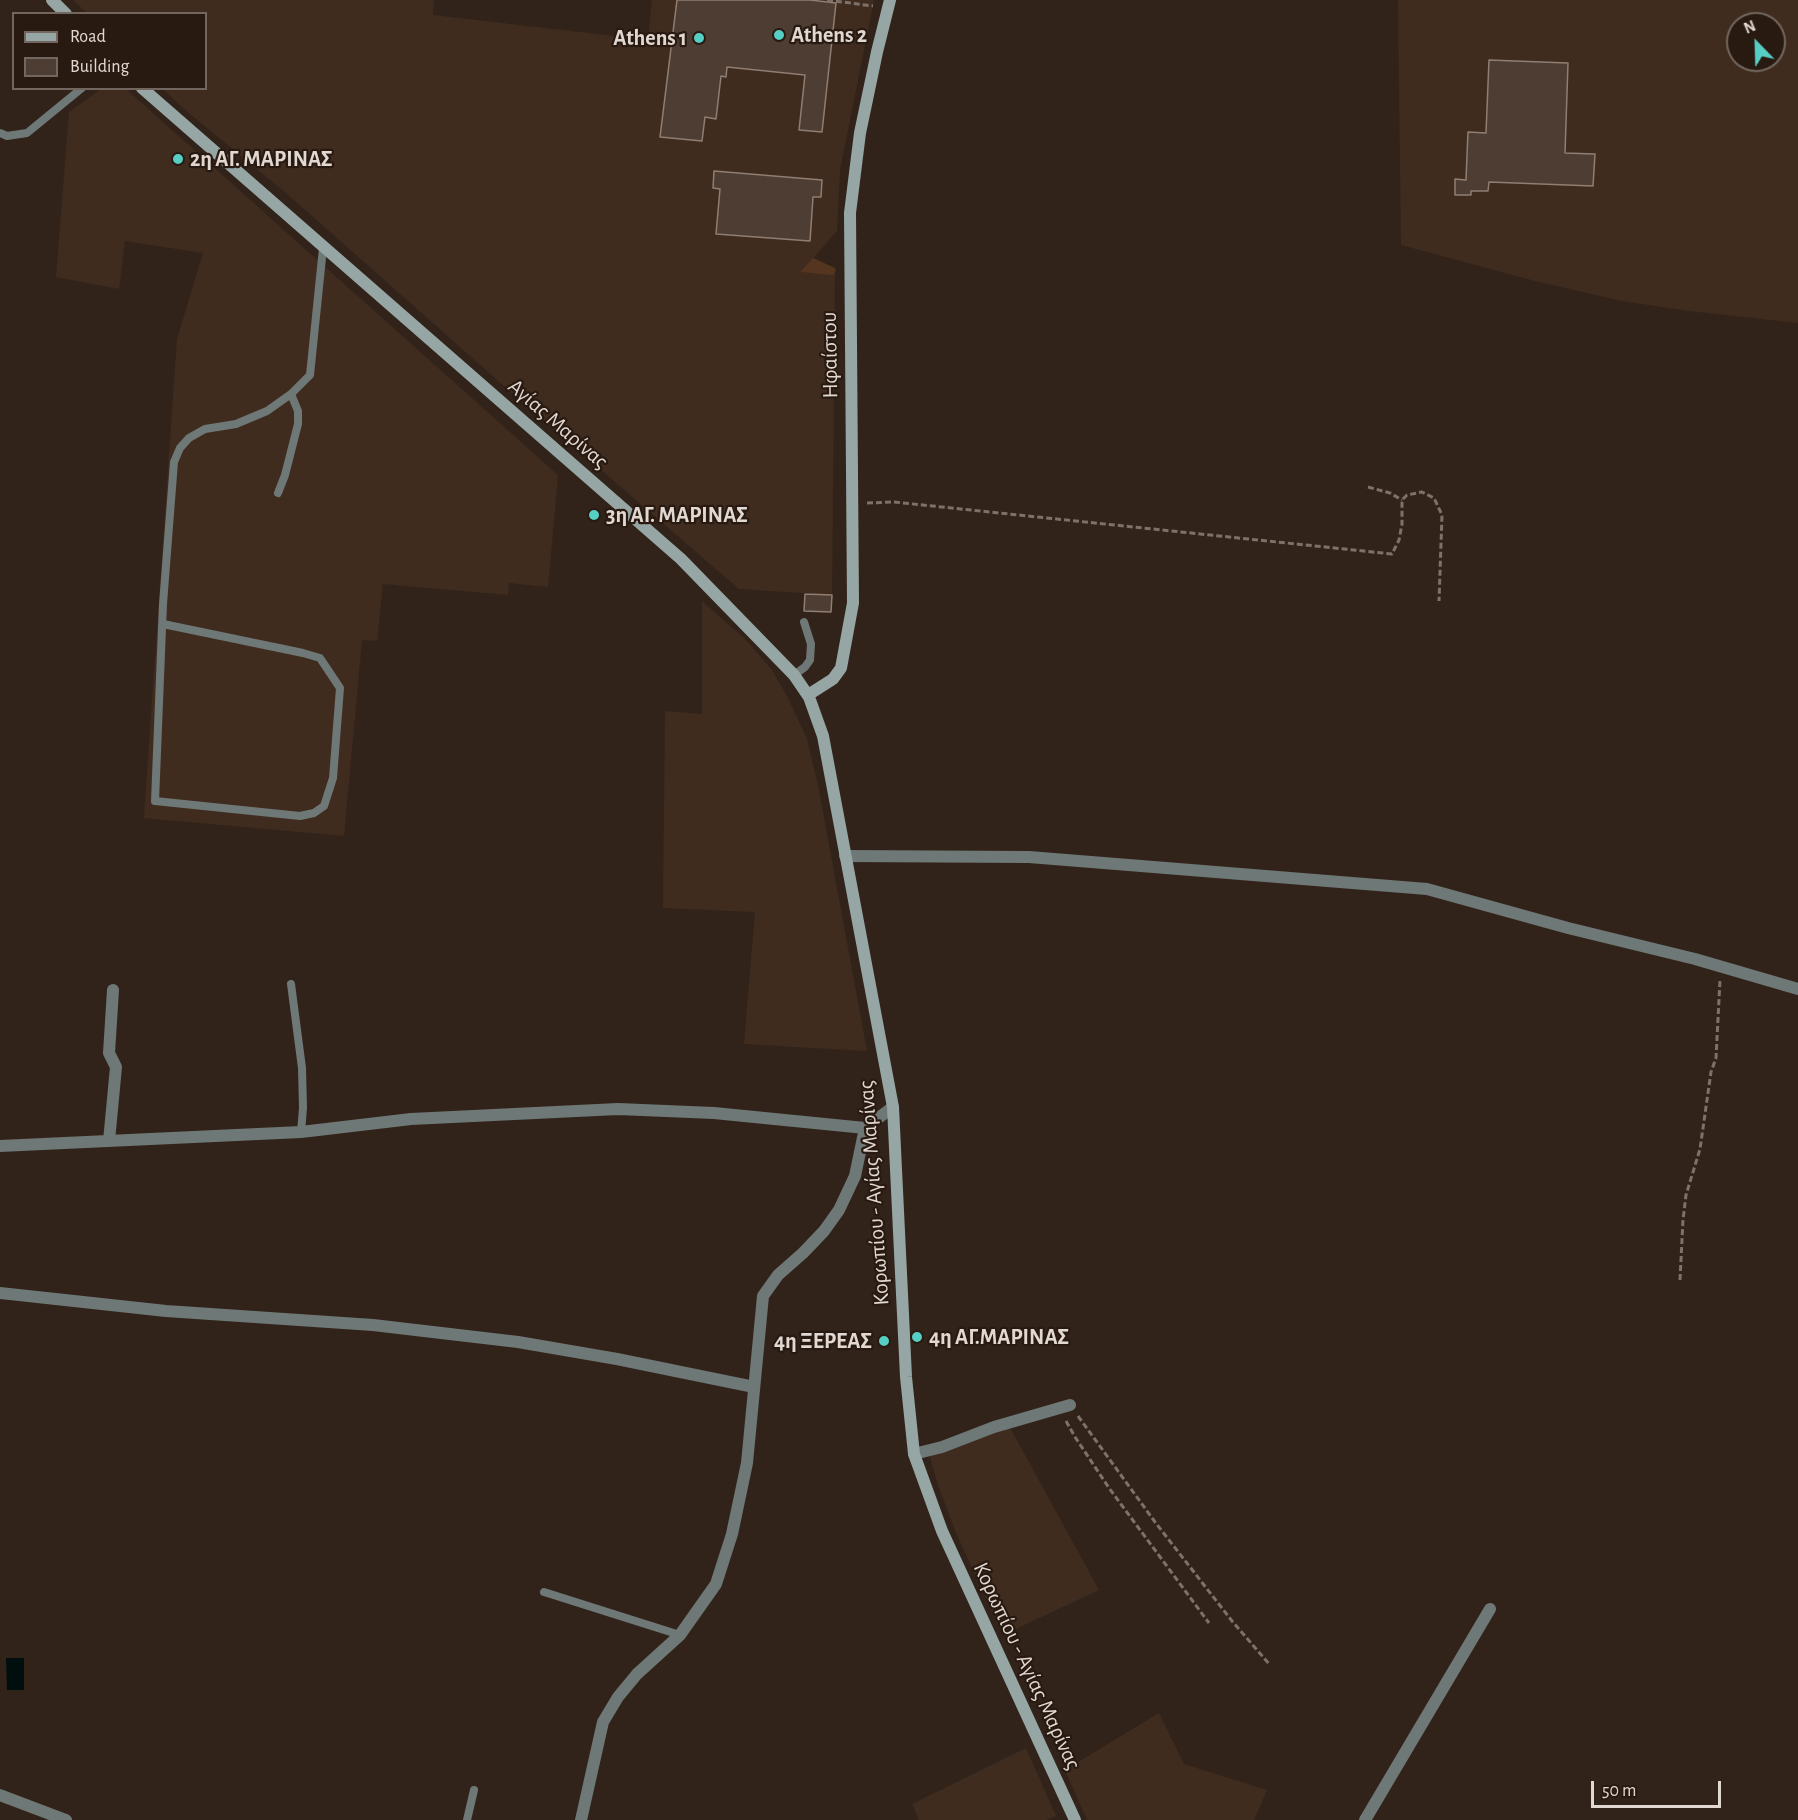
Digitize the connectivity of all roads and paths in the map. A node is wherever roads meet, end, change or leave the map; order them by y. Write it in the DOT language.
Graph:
graph roads {
  1 [pos="52,0"];
  2 [pos="822,0"];
  3 [pos="827,0"];
  4 [pos="890,0"];
  5 [pos="873,6"];
  6 [pos="64,12"];
  7 [pos="80,90"];
  8 [pos="144,90"];
  9 [pos="0,133"];
  10 [pos="323,248"];
  11 [pos="291,394"];
  12 [pos="1368,487"];
  13 [pos="278,493"];
  14 [pos="1402,500"];
  15 [pos="854,506"];
  16 [pos="1439,601"];
  17 [pos="804,622"];
  18 [pos="163,624"];
  19 [pos="794,675"];
  20 [pos="808,695"];
  21 [pos="845,856"];
  22 [pos="1720,967"];
  23 [pos="291,984"];
  24 [pos="1798,989"];
  25 [pos="113,990"];
  26 [pos="893,1107"];
  27 [pos="865,1128"];
  28 [pos="301,1132"];
  29 [pos="109,1141"];
  30 [pos="0,1146"];
  31 [pos="1680,1280"];
  32 [pos="0,1293"];
  33 [pos="754,1387"];
  34 [pos="1065,1407"];
  35 [pos="914,1455"];
  36 [pos="544,1592"];
  37 [pos="1490,1610"];
  38 [pos="1209,1623"];
  39 [pos="680,1635"];
  40 [pos="1270,1665"];
  41 [pos="474,1790"];
  42 [pos="0,1795"];
  43 [pos="66,1820"];
  44 [pos="467,1820"];
  45 [pos="581,1820"];
  46 [pos="1075,1820"];
  47 [pos="1365,1820"];
  1 -- 6 [label="main road"];
  2 -- 3 [label="path"];
  3 -- 5 [label="path"];
  4 -- 15 [label="main road, Ηφαίστου"];
  7 -- 9 [label="lane"];
  8 -- 10 [label="main road, Αγίας Μαρίνας"];
  10 -- 11 [label="lane"];
  10 -- 19 [label="main road, Αγίας Μαρίνας"];
  11 -- 13 [label="lane"];
  11 -- 18 [label="lane"];
  12 -- 14 [label="path"];
  14 -- 15 [label="path"];
  14 -- 16 [label="path"];
  15 -- 20 [label="main road, Ηφαίστου"];
  17 -- 19 [label="lane"];
  18 -- 18 [label="lane"];
  19 -- 20 [label="main road, Αγίας Μαρίνας"];
  20 -- 21 [label="main road, Αγίας Μαρίνας"];
  21 -- 22 [label="street"];
  21 -- 26 [label="main road, Κορωπίου - Αγίας Μαρίνας"];
  22 -- 24 [label="street"];
  22 -- 31 [label="path"];
  23 -- 28 [label="lane"];
  25 -- 29 [label="street"];
  26 -- 27 [label="street"];
  26 -- 35 [label="main road, Κορωπίου - Αγίας Μαρίνας"];
  27 -- 28 [label="street"];
  27 -- 33 [label="street"];
  28 -- 29 [label="street"];
  29 -- 30 [label="street"];
  32 -- 33 [label="street"];
  33 -- 39 [label="street"];
  34 -- 35 [label="street"];
  34 -- 38 [label="path"];
  34 -- 40 [label="path"];
  35 -- 46 [label="main road, Κορωπίου - Αγίας Μαρίνας"];
  36 -- 39 [label="lane"];
  37 -- 47 [label="street"];
  39 -- 45 [label="street"];
  41 -- 44 [label="lane"];
  42 -- 43 [label="street"];
}
